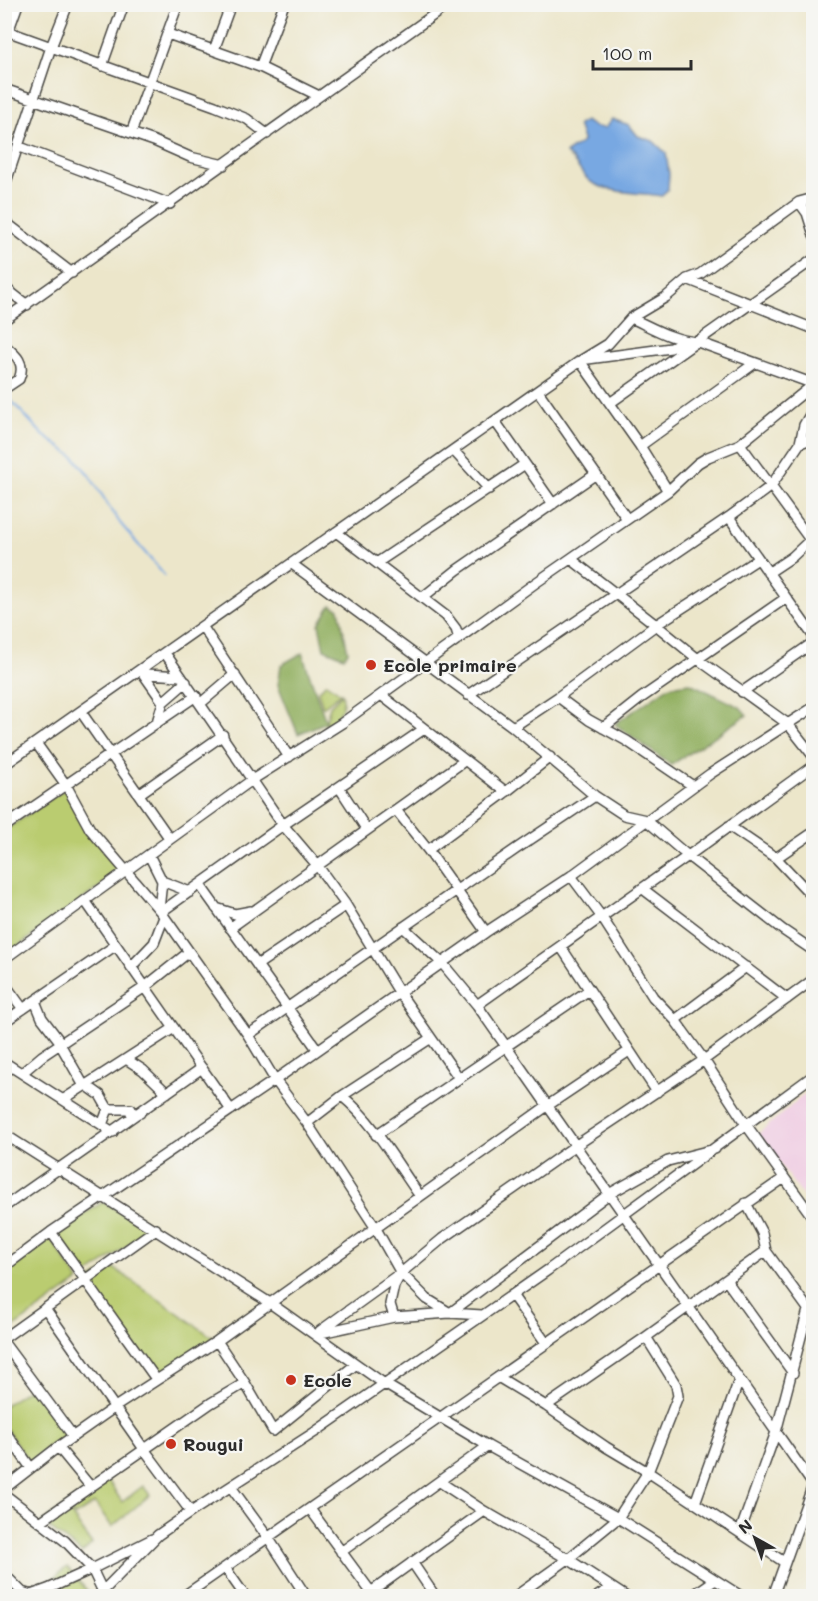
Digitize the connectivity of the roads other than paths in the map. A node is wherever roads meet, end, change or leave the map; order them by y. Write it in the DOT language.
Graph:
graph roads {
  1 [pos="18,4"];
  2 [pos="68,4"];
  3 [pos="124,4"];
  4 [pos="178,4"];
  5 [pos="231,4"];
  6 [pos="284,4"];
  7 [pos="450,4"];
  8 [pos="6,32"];
  9 [pos="168,34"];
  10 [pos="51,47"];
  11 [pos="214,50"];
  12 [pos="102,66"];
  13 [pos="260,67"];
  14 [pos="149,83"];
  15 [pos="4,89"];
  16 [pos="319,96"];
  17 [pos="35,100"];
  18 [pos="131,133"];
  19 [pos="267,134"];
  20 [pos="20,147"];
  21 [pos="224,165"];
  22 [pos="4,188"];
  23 [pos="813,198"];
  24 [pos="799,202"];
  25 [pos="170,204"];
  26 [pos="4,221"];
  27 [pos="813,235"];
  28 [pos="813,259"];
  29 [pos="72,273"];
  30 [pos="700,274"];
  31 [pos="687,279"];
  32 [pos="705,285"];
  33 [pos="4,287"];
  34 [pos="752,304"];
  35 [pos="27,305"];
  36 [pos="631,318"];
  37 [pos="4,320"];
  38 [pos="811,325"];
  39 [pos="686,341"];
  40 [pos="699,342"];
  41 [pos="4,345"];
  42 [pos="582,360"];
  43 [pos="755,363"];
  44 [pos="813,384"];
  45 [pos="4,389"];
  46 [pos="538,391"];
  47 [pos="610,403"];
  48 [pos="813,408"];
  49 [pos="495,421"];
  50 [pos="813,438"];
  51 [pos="800,443"];
  52 [pos="740,444"];
  53 [pos="640,446"];
  54 [pos="453,450"];
  55 [pos="525,464"];
  56 [pos="596,474"];
  57 [pos="771,486"];
  58 [pos="489,489"];
  59 [pos="668,491"];
  60 [pos="554,504"];
  61 [pos="729,517"];
  62 [pos="627,519"];
  63 [pos="336,532"];
  64 [pos="812,542"];
  65 [pos="571,559"];
  66 [pos="758,559"];
  67 [pos="378,562"];
  68 [pos="291,564"];
  69 [pos="768,573"];
  70 [pos="616,593"];
  71 [pos="423,597"];
  72 [pos="786,598"];
  73 [pos="656,625"];
  74 [pos="202,626"];
  75 [pos="813,637"];
  76 [pos="459,639"];
  77 [pos="813,642"];
  78 [pos="165,652"];
  79 [pos="699,660"];
  80 [pos="426,662"];
  81 [pos="141,670"];
  82 [pos="235,674"];
  83 [pos="183,679"];
  84 [pos="742,692"];
  85 [pos="381,695"];
  86 [pos="468,695"];
  87 [pos="558,697"];
  88 [pos="198,700"];
  89 [pos="163,702"];
  90 [pos="813,707"];
  91 [pos="81,712"];
  92 [pos="157,722"];
  93 [pos="788,724"];
  94 [pos="513,727"];
  95 [pos="603,728"];
  96 [pos="424,729"];
  97 [pos="223,735"];
  98 [pos="36,743"];
  99 [pos="110,753"];
  100 [pos="289,757"];
  101 [pos="550,757"];
  102 [pos="813,757"];
  103 [pos="464,761"];
  104 [pos="4,765"];
  105 [pos="813,765"];
  106 [pos="252,780"];
  107 [pos="66,785"];
  108 [pos="693,786"];
  109 [pos="339,787"];
  110 [pos="506,792"];
  111 [pos="138,794"];
  112 [pos="595,796"];
  113 [pos="396,810"];
  114 [pos="645,820"];
  115 [pos="284,825"];
  116 [pos="729,826"];
  117 [pos="4,827"];
  118 [pos="368,830"];
  119 [pos="813,832"];
  120 [pos="170,840"];
  121 [pos="428,850"];
  122 [pos="149,855"];
  123 [pos="688,856"];
  124 [pos="776,858"];
  125 [pos="317,865"];
  126 [pos="127,870"];
  127 [pos="571,876"];
  128 [pos="162,881"];
  129 [pos="200,885"];
  130 [pos="643,889"];
  131 [pos="456,891"];
  132 [pos="190,892"];
  133 [pos="813,895"];
  134 [pos="86,902"];
  135 [pos="346,905"];
  136 [pos="216,908"];
  137 [pos="257,908"];
  138 [pos="161,913"];
  139 [pos="601,916"];
  140 [pos="403,927"];
  141 [pos="230,928"];
  142 [pos="486,932"];
  143 [pos="116,945"];
  144 [pos="561,947"];
  145 [pos="373,948"];
  146 [pos="813,951"];
  147 [pos="189,952"];
  148 [pos="276,952"];
  149 [pos="4,958"];
  150 [pos="442,963"];
  151 [pos="257,965"];
  152 [pos="131,967"];
  153 [pos="746,967"];
  154 [pos="265,976"];
  155 [pos="813,979"];
  156 [pos="4,982"];
  157 [pos="146,987"];
  158 [pos="589,990"];
  159 [pos="399,992"];
  160 [pos="787,999"];
  161 [pos="35,1001"];
  162 [pos="4,1004"];
  163 [pos="477,1005"];
  164 [pos="287,1008"];
  165 [pos="23,1009"];
  166 [pos="675,1020"];
  167 [pos="5,1022"];
  168 [pos="174,1028"];
  169 [pos="248,1035"];
  170 [pos="431,1038"];
  171 [pos="60,1044"];
  172 [pos="506,1047"];
  173 [pos="317,1049"];
  174 [pos="629,1051"];
  175 [pos="126,1059"];
  176 [pos="704,1060"];
  177 [pos="4,1062"];
  178 [pos="202,1068"];
  179 [pos="22,1073"];
  180 [pos="813,1075"];
  181 [pos="459,1078"];
  182 [pos="275,1080"];
  183 [pos="85,1086"];
  184 [pos="657,1092"];
  185 [pos="167,1094"];
  186 [pos="342,1096"];
  187 [pos="64,1100"];
  188 [pos="547,1106"];
  189 [pos="108,1109"];
  190 [pos="231,1110"];
  191 [pos="135,1113"];
  192 [pos="307,1124"];
  193 [pos="747,1126"];
  194 [pos="107,1128"];
  195 [pos="4,1134"];
  196 [pos="376,1135"];
  197 [pos="575,1146"];
  198 [pos="715,1149"];
  199 [pos="59,1169"];
  200 [pos="784,1178"];
  201 [pos="609,1194"];
  202 [pos="420,1196"];
  203 [pos="103,1198"];
  204 [pos="746,1203"];
  205 [pos="6,1204"];
  206 [pos="623,1214"];
  207 [pos="813,1219"];
  208 [pos="375,1227"];
  209 [pos="156,1229"];
  210 [pos="51,1232"];
  211 [pos="766,1251"];
  212 [pos="658,1265"];
  213 [pos="4,1267"];
  214 [pos="401,1273"];
  215 [pos="726,1280"];
  216 [pos="84,1281"];
  217 [pos="512,1295"];
  218 [pos="270,1303"];
  219 [pos="687,1307"];
  220 [pos="45,1308"];
  221 [pos="450,1313"];
  222 [pos="811,1313"];
  223 [pos="482,1315"];
  224 [pos="394,1317"];
  225 [pos="316,1334"];
  226 [pos="646,1337"];
  227 [pos="4,1338"];
  228 [pos="217,1341"];
  229 [pos="4,1343"];
  230 [pos="546,1343"];
  231 [pos="355,1365"];
  232 [pos="793,1373"];
  233 [pos="498,1377"];
  234 [pos="156,1379"];
  235 [pos="739,1380"];
  236 [pos="245,1383"];
  237 [pos="383,1383"];
  238 [pos="546,1406"];
  239 [pos="115,1407"];
  240 [pos="441,1417"];
  241 [pos="4,1431"];
  242 [pos="776,1432"];
  243 [pos="73,1436"];
  244 [pos="488,1446"];
  245 [pos="58,1447"];
  246 [pos="144,1449"];
  247 [pos="31,1468"];
  248 [pos="648,1472"];
  249 [pos="440,1482"];
  250 [pos="813,1484"];
  251 [pos="90,1486"];
  252 [pos="231,1486"];
  253 [pos="4,1489"];
  254 [pos="4,1494"];
  255 [pos="695,1503"];
  256 [pos="310,1509"];
  257 [pos="484,1510"];
  258 [pos="191,1512"];
  259 [pos="618,1518"];
  260 [pos="40,1522"];
  261 [pos="740,1532"];
  262 [pos="158,1535"];
  263 [pos="268,1539"];
  264 [pos="341,1552"];
  265 [pos="568,1559"];
  266 [pos="412,1562"];
  267 [pos="784,1562"];
  268 [pos="92,1569"];
  269 [pos="226,1569"];
  270 [pos="4,1574"];
  271 [pos="715,1580"];
  272 [pos="610,1588"];
  273 [pos="373,1594"];
  274 [pos="102,1595"];
  275 [pos="184,1596"];
  276 [pos="245,1596"];
  277 [pos="306,1596"];
  278 [pos="435,1596"];
  279 [pos="516,1596"];
  280 [pos="598,1596"];
  281 [pos="625,1596"];
  282 [pos="692,1596"];
  283 [pos="741,1596"];
  284 [pos="773,1596"];
  1 -- 8 [label="street"];
  2 -- 10 [label="street"];
  3 -- 12 [label="street"];
  4 -- 9 [label="street"];
  5 -- 11 [label="street"];
  6 -- 13 [label="street"];
  7 -- 16 [label="street"];
  8 -- 10 [label="street"];
  9 -- 11 [label="street"];
  9 -- 14 [label="street"];
  10 -- 12 [label="street"];
  10 -- 17 [label="street"];
  11 -- 13 [label="street"];
  12 -- 14 [label="street"];
  13 -- 16 [label="street"];
  14 -- 18 [label="street"];
  14 -- 19 [label="street"];
  15 -- 17 [label="street"];
  16 -- 19 [label="street"];
  17 -- 18 [label="street"];
  17 -- 20 [label="street"];
  18 -- 21 [label="street"];
  19 -- 21 [label="street"];
  20 -- 22 [label="street"];
  20 -- 25 [label="street"];
  21 -- 25 [label="street"];
  23 -- 24 [label="street"];
  24 -- 27 [label="street"];
  24 -- 30 [label="street"];
  25 -- 29 [label="street"];
  26 -- 29 [label="street"];
  28 -- 34 [label="street"];
  29 -- 35 [label="street"];
  30 -- 31 [label="street"];
  30 -- 32 [label="street"];
  31 -- 32 [label="street"];
  31 -- 36 [label="street"];
  32 -- 34 [label="street"];
  33 -- 35 [label="street"];
  34 -- 38 [label="street"];
  34 -- 40 [label="street"];
  35 -- 37 [label="street"];
  36 -- 39 [label="street"];
  36 -- 42 [label="street"];
  39 -- 40 [label="street"];
  39 -- 42 [label="street"];
  40 -- 43 [label="street"];
  40 -- 47 [label="street"];
  41 -- 45 [label="street"];
  42 -- 46 [label="street"];
  42 -- 47 [label="street"];
  43 -- 44 [label="street"];
  43 -- 53 [label="street"];
  44 -- 52 [label="street"];
  46 -- 49 [label="street"];
  46 -- 56 [label="street"];
  47 -- 53 [label="street"];
  48 -- 51 [label="street"];
  49 -- 54 [label="street"];
  49 -- 55 [label="street"];
  50 -- 51 [label="street"];
  51 -- 57 [label="street"];
  52 -- 57 [label="street"];
  52 -- 59 [label="street"];
  53 -- 59 [label="street"];
  54 -- 58 [label="street"];
  54 -- 63 [label="street"];
  55 -- 58 [label="street"];
  55 -- 60 [label="street"];
  56 -- 60 [label="street"];
  56 -- 62 [label="street"];
  57 -- 61 [label="street"];
  57 -- 64 [label="street"];
  58 -- 67 [label="street"];
  59 -- 62 [label="street"];
  60 -- 71 [label="street"];
  61 -- 66 [label="street"];
  61 -- 70 [label="street"];
  62 -- 65 [label="street"];
  63 -- 67 [label="street"];
  63 -- 68 [label="street"];
  64 -- 69 [label="street"];
  65 -- 70 [label="street"];
  65 -- 76 [label="street"];
  66 -- 69 [label="street"];
  66 -- 73 [label="street"];
  67 -- 71 [label="street"];
  68 -- 74 [label="street"];
  68 -- 80 [label="street"];
  69 -- 72 [label="street"];
  70 -- 73 [label="street"];
  70 -- 86 [label="street"];
  71 -- 76 [label="street"];
  72 -- 75 [label="street"];
  72 -- 79 [label="street"];
  73 -- 79 [label="street"];
  73 -- 87 [label="street"];
  74 -- 78 [label="street"];
  74 -- 82 [label="street"];
  76 -- 80 [label="street"];
  77 -- 84 [label="street"];
  78 -- 81 [label="street"];
  78 -- 83 [label="street"];
  79 -- 84 [label="street"];
  79 -- 95 [label="street"];
  80 -- 85 [label="street"];
  80 -- 86 [label="street"];
  81 -- 83 [label="street"];
  81 -- 89 [label="street"];
  81 -- 91 [label="street"];
  82 -- 88 [label="street"];
  82 -- 100 [label="street"];
  83 -- 88 [label="street"];
  83 -- 89 [label="street"];
  84 -- 93 [label="street"];
  85 -- 96 [label="street"];
  85 -- 100 [label="street"];
  86 -- 94 [label="street"];
  87 -- 94 [label="street"];
  87 -- 95 [label="street"];
  88 -- 92 [label="street"];
  88 -- 97 [label="street"];
  89 -- 92 [label="street"];
  90 -- 93 [label="street"];
  91 -- 98 [label="street"];
  91 -- 99 [label="street"];
  92 -- 99 [label="street"];
  93 -- 102 [label="street"];
  93 -- 108 [label="street"];
  94 -- 101 [label="street"];
  95 -- 108 [label="street"];
  96 -- 103 [label="street"];
  96 -- 109 [label="street"];
  97 -- 106 [label="street"];
  97 -- 111 [label="street"];
  98 -- 104 [label="street"];
  98 -- 107 [label="street"];
  99 -- 107 [label="street"];
  99 -- 111 [label="street"];
  100 -- 106 [label="street"];
  101 -- 110 [label="street"];
  101 -- 112 [label="street"];
  103 -- 110 [label="street"];
  103 -- 113 [label="street"];
  105 -- 116 [label="street"];
  106 -- 115 [label="street"];
  106 -- 120 [label="street"];
  107 -- 117 [label="street"];
  107 -- 126 [label="street"];
  108 -- 114 [label="street"];
  109 -- 115 [label="street"];
  109 -- 118 [label="street"];
  110 -- 121 [label="street"];
  111 -- 120 [label="street"];
  112 -- 114 [label="street"];
  112 -- 131 [label="street"];
  113 -- 118 [label="street"];
  113 -- 121 [label="street"];
  114 -- 123 [label="street"];
  114 -- 127 [label="street"];
  115 -- 125 [label="street"];
  115 -- 129 [label="street"];
  116 -- 123 [label="street"];
  116 -- 124 [label="street"];
  118 -- 125 [label="street"];
  119 -- 124 [label="street"];
  120 -- 122 [label="street"];
  121 -- 131 [label="street"];
  122 -- 126 [label="street"];
  122 -- 128 [label="street"];
  123 -- 130 [label="street"];
  123 -- 146 [label="street"];
  124 -- 133 [label="street"];
  125 -- 135 [label="street"];
  125 -- 137 [label="street"];
  126 -- 134 [label="street"];
  126 -- 138 [label="street"];
  127 -- 139 [label="street"];
  127 -- 142 [label="street"];
  128 -- 132 [label="street"];
  128 -- 138 [label="street"];
  129 -- 132 [label="street"];
  129 -- 136 [label="street"];
  130 -- 139 [label="street"];
  130 -- 153 [label="street"];
  131 -- 140 [label="street"];
  131 -- 142 [label="street"];
  132 -- 138 [label="street"];
  134 -- 143 [label="street"];
  134 -- 149 [label="street"];
  135 -- 145 [label="street"];
  135 -- 148 [label="street"];
  136 -- 137 [label="street"];
  136 -- 141 [label="street"];
  137 -- 141 [label="street"];
  138 -- 147 [label="street"];
  138 -- 152 [label="street"];
  139 -- 144 [label="street"];
  139 -- 166 [label="street"];
  140 -- 145 [label="street"];
  140 -- 150 [label="street"];
  141 -- 151 [label="street"];
  142 -- 150 [label="street"];
  143 -- 152 [label="street"];
  143 -- 161 [label="street"];
  144 -- 158 [label="street"];
  144 -- 163 [label="street"];
  145 -- 159 [label="street"];
  145 -- 164 [label="street"];
  147 -- 157 [label="street"];
  147 -- 169 [label="street"];
  148 -- 151 [label="street"];
  148 -- 154 [label="street"];
  150 -- 159 [label="street"];
  150 -- 163 [label="street"];
  151 -- 154 [label="street"];
  152 -- 157 [label="street"];
  153 -- 160 [label="street"];
  153 -- 166 [label="street"];
  154 -- 164 [label="street"];
  155 -- 160 [label="street"];
  156 -- 165 [label="street"];
  157 -- 168 [label="street"];
  157 -- 171 [label="street"];
  158 -- 172 [label="street"];
  158 -- 174 [label="street"];
  159 -- 170 [label="street"];
  159 -- 173 [label="street"];
  160 -- 176 [label="street"];
  161 -- 165 [label="street"];
  161 -- 171 [label="street"];
  162 -- 167 [label="street"];
  163 -- 172 [label="street"];
  164 -- 169 [label="street"];
  164 -- 173 [label="street"];
  165 -- 167 [label="street"];
  166 -- 176 [label="street"];
  168 -- 175 [label="street"];
  168 -- 178 [label="street"];
  169 -- 182 [label="street"];
  170 -- 181 [label="street"];
  170 -- 186 [label="street"];
  171 -- 179 [label="street"];
  171 -- 183 [label="street"];
  172 -- 181 [label="street"];
  172 -- 188 [label="street"];
  173 -- 182 [label="street"];
  174 -- 184 [label="street"];
  174 -- 188 [label="street"];
  175 -- 183 [label="street"];
  175 -- 185 [label="street"];
  176 -- 184 [label="street"];
  176 -- 193 [label="street"];
  177 -- 179 [label="street"];
  178 -- 185 [label="street"];
  178 -- 190 [label="street"];
  179 -- 187 [label="street"];
  180 -- 193 [label="street"];
  181 -- 196 [label="street"];
  182 -- 190 [label="street"];
  182 -- 192 [label="street"];
  183 -- 187 [label="street"];
  183 -- 189 [label="street"];
  184 -- 197 [label="street"];
  185 -- 191 [label="street"];
  186 -- 192 [label="street"];
  186 -- 196 [label="street"];
  187 -- 194 [label="street"];
  188 -- 197 [label="street"];
  188 -- 202 [label="street"];
  189 -- 191 [label="street"];
  189 -- 194 [label="street"];
  190 -- 203 [label="street"];
  191 -- 194 [label="street"];
  192 -- 208 [label="street"];
  193 -- 198 [label="street"];
  193 -- 200 [label="street"];
  194 -- 199 [label="street"];
  195 -- 199 [label="street"];
  196 -- 202 [label="street"];
  197 -- 201 [label="street"];
  197 -- 214 [label="street"];
  198 -- 201 [label="street"];
  198 -- 206 [label="street"];
  199 -- 203 [label="street"];
  199 -- 205 [label="street"];
  200 -- 204 [label="street"];
  200 -- 207 [label="street"];
  201 -- 206 [label="street"];
  201 -- 221 [label="street"];
  202 -- 208 [label="street"];
  203 -- 209 [label="street"];
  203 -- 210 [label="street"];
  204 -- 211 [label="street"];
  204 -- 212 [label="street"];
  206 -- 212 [label="street"];
  206 -- 217 [label="street"];
  208 -- 214 [label="street"];
  208 -- 218 [label="street"];
  209 -- 216 [label="street"];
  209 -- 218 [label="street"];
  210 -- 213 [label="street"];
  210 -- 216 [label="street"];
  211 -- 215 [label="street"];
  211 -- 222 [label="street"];
  212 -- 219 [label="street"];
  212 -- 230 [label="street"];
  214 -- 221 [label="street"];
  214 -- 224 [label="street"];
  214 -- 225 [label="street"];
  215 -- 219 [label="street"];
  215 -- 232 [label="street"];
  216 -- 220 [label="street"];
  216 -- 234 [label="street"];
  217 -- 223 [label="street"];
  217 -- 230 [label="street"];
  218 -- 225 [label="street"];
  218 -- 228 [label="street"];
  219 -- 226 [label="street"];
  219 -- 235 [label="street"];
  220 -- 227 [label="street"];
  220 -- 239 [label="street"];
  221 -- 223 [label="street"];
  221 -- 224 [label="street"];
  222 -- 232 [label="street"];
  223 -- 237 [label="street"];
  224 -- 225 [label="street"];
  225 -- 231 [label="street"];
  226 -- 238 [label="street"];
  226 -- 248 [label="street"];
  228 -- 234 [label="street"];
  228 -- 236 [label="street"];
  229 -- 243 [label="street"];
  230 -- 233 [label="street"];
  231 -- 236 [label="street"];
  231 -- 237 [label="street"];
  232 -- 242 [label="street"];
  233 -- 238 [label="street"];
  233 -- 240 [label="street"];
  234 -- 239 [label="street"];
  235 -- 242 [label="street"];
  235 -- 255 [label="street"];
  236 -- 246 [label="street"];
  237 -- 240 [label="street"];
  237 -- 252 [label="street"];
  238 -- 248 [label="street"];
  239 -- 243 [label="street"];
  239 -- 246 [label="street"];
  240 -- 244 [label="street"];
  240 -- 256 [label="street"];
  241 -- 247 [label="street"];
  242 -- 250 [label="street"];
  242 -- 261 [label="street"];
  243 -- 245 [label="street"];
  244 -- 249 [label="street"];
  244 -- 259 [label="street"];
  245 -- 247 [label="street"];
  245 -- 251 [label="street"];
  246 -- 251 [label="street"];
  246 -- 258 [label="street"];
  247 -- 253 [label="street"];
  248 -- 255 [label="street"];
  248 -- 259 [label="street"];
  249 -- 257 [label="street"];
  249 -- 264 [label="street"];
  250 -- 267 [label="street"];
  251 -- 260 [label="street"];
  252 -- 258 [label="street"];
  252 -- 263 [label="street"];
  254 -- 260 [label="street"];
  255 -- 261 [label="street"];
  256 -- 263 [label="street"];
  256 -- 264 [label="street"];
  257 -- 265 [label="street"];
  257 -- 266 [label="street"];
  258 -- 262 [label="street"];
  259 -- 265 [label="street"];
  259 -- 271 [label="street"];
  260 -- 268 [label="street"];
  261 -- 267 [label="street"];
  262 -- 268 [label="street"];
  262 -- 274 [label="street"];
  263 -- 269 [label="street"];
  263 -- 277 [label="street"];
  264 -- 273 [label="street"];
  265 -- 272 [label="street"];
  265 -- 279 [label="street"];
  266 -- 273 [label="street"];
  266 -- 278 [label="street"];
  267 -- 284 [label="street"];
  268 -- 270 [label="street"];
  268 -- 274 [label="street"];
  269 -- 275 [label="street"];
  269 -- 276 [label="street"];
  271 -- 282 [label="street"];
  271 -- 283 [label="street"];
  272 -- 280 [label="street"];
  272 -- 281 [label="street"];
}
